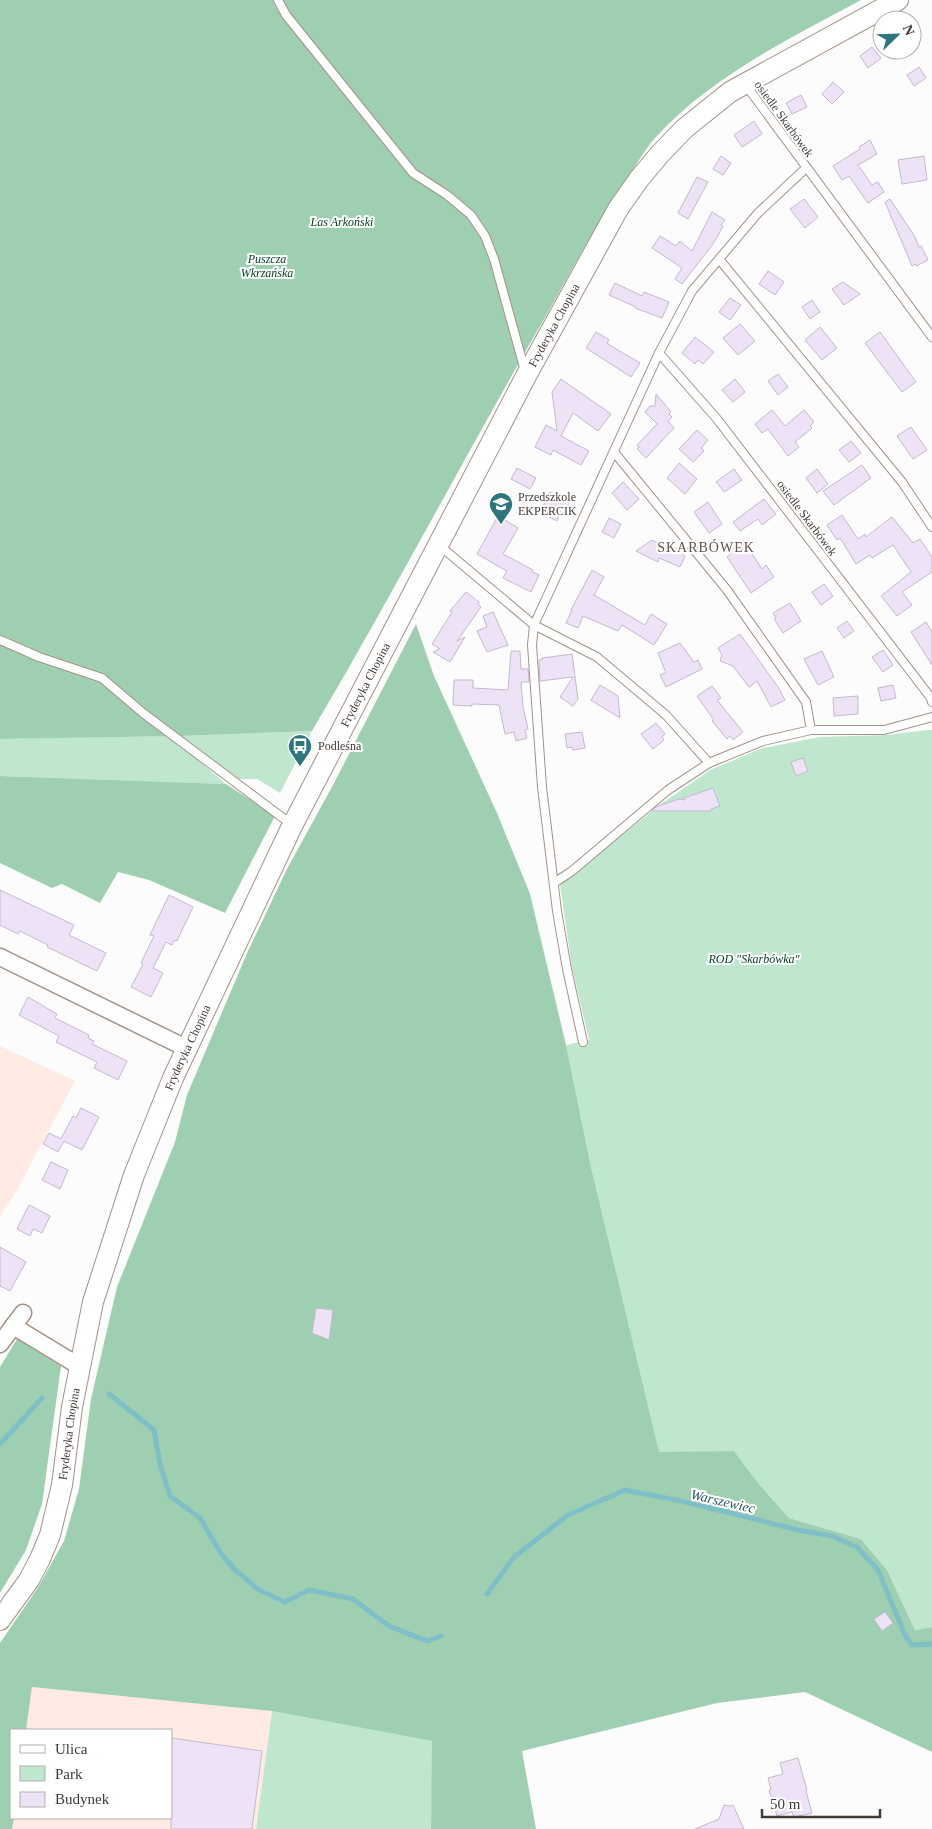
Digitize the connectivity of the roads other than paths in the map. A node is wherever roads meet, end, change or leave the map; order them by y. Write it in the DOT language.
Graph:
graph roads {
  1 [pos="278,0"];
  2 [pos="898,0"];
  3 [pos="744,83"];
  4 [pos="806,168"];
  5 [pos="719,259"];
  6 [pos="932,336"];
  7 [pos="659,353"];
  8 [pos="526,376"];
  9 [pos="614,452"];
  10 [pos="932,527"];
  11 [pos="439,545"];
  12 [pos="534,624"];
  13 [pos="0,640"];
  14 [pos="932,702"];
  15 [pos="932,717"];
  16 [pos="811,730"];
  17 [pos="709,763"];
  18 [pos="292,826"];
  19 [pos="554,883"];
  20 [pos="0,956"];
  21 [pos="583,1042"];
  22 [pos="186,1048"];
  23 [pos="0,1344"];
  24 [pos="79,1366"];
  25 [pos="0,1620"];
  1 -- 8 [label="lane"];
  2 -- 3 [label="street, Fryderyka Chopina"];
  3 -- 4 [label="lane, osiedle Skarbówek"];
  3 -- 8 [label="street, Fryderyka Chopina"];
  4 -- 5 [label="lane, osiedle Skarbówek"];
  4 -- 6 [label="lane, osiedle Skarbówek"];
  5 -- 7 [label="lane, osiedle Skarbówek"];
  5 -- 10 [label="lane"];
  7 -- 9 [label="lane, osiedle Skarbówek"];
  7 -- 14 [label="lane, osiedle Skarbówek"];
  8 -- 11 [label="street, Fryderyka Chopina"];
  9 -- 12 [label="lane, osiedle Skarbówek"];
  9 -- 16 [label="lane"];
  11 -- 12 [label="lane"];
  11 -- 18 [label="street, Fryderyka Chopina"];
  12 -- 17 [label="lane"];
  12 -- 19 [label="lane, osiedle Skarbówek"];
  13 -- 18 [label="lane"];
  15 -- 16 [label="lane"];
  16 -- 17 [label="lane"];
  17 -- 19 [label="lane"];
  18 -- 22 [label="street, Fryderyka Chopina"];
  19 -- 21 [label="lane, osiedle Skarbówek"];
  20 -- 22 [label="street"];
  22 -- 24 [label="street, Fryderyka Chopina"];
  23 -- 24 [label="street"];
  24 -- 25 [label="street, Fryderyka Chopina"];
}
